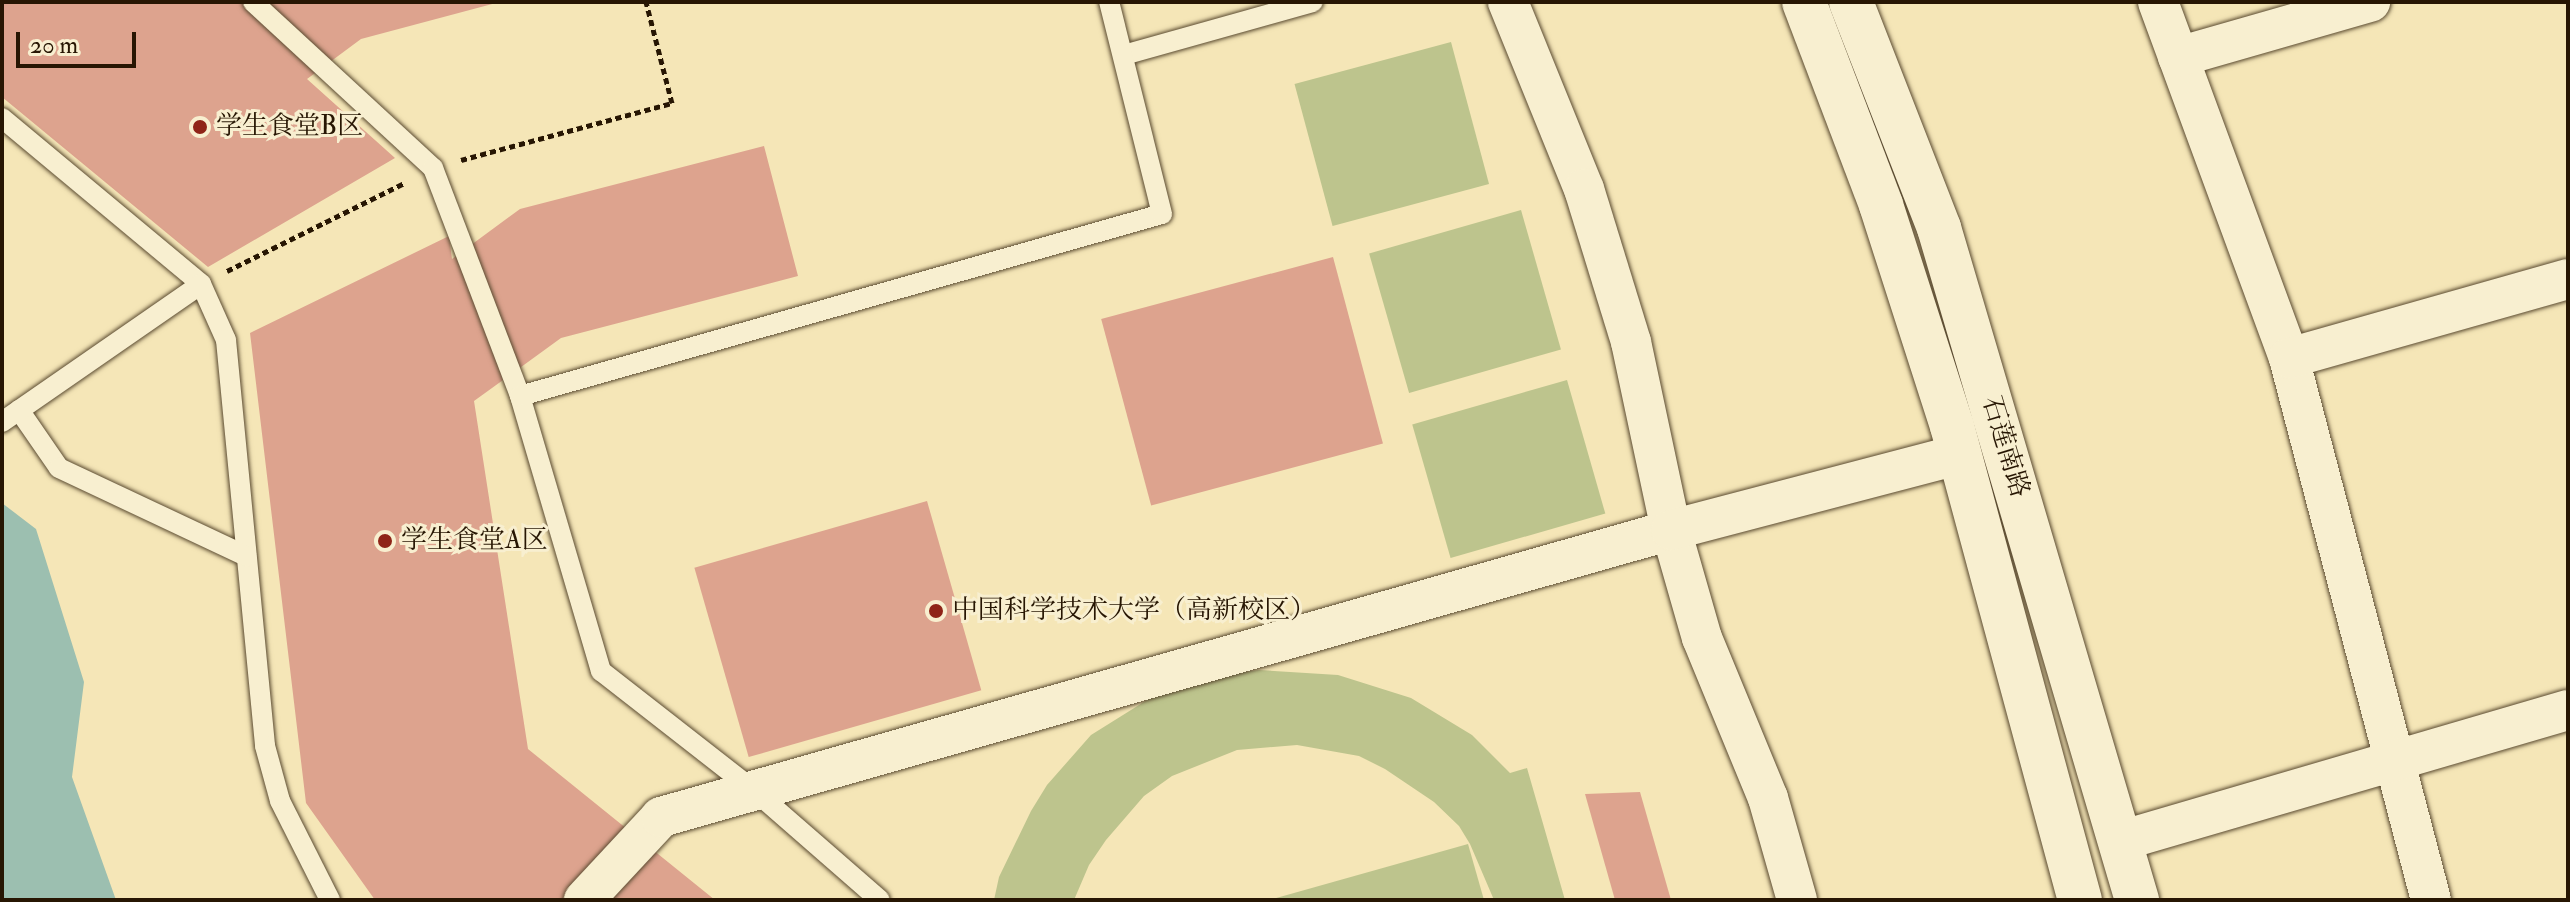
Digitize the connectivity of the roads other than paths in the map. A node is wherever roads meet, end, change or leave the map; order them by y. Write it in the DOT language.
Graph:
graph roads {
  1 [pos="253,2"];
  2 [pos="1109,2"];
  3 [pos="1313,2"];
  4 [pos="1508,2"];
  5 [pos="1804,2"];
  6 [pos="1851,2"];
  7 [pos="2158,2"];
  8 [pos="2370,2"];
  9 [pos="1124,55"];
  10 [pos="2178,57"];
  11 [pos="2,118"];
  12 [pos="2568,279"];
  13 [pos="201,284"];
  14 [pos="2289,358"];
  15 [pos="520,396"];
  16 [pos="10,416"];
  17 [pos="1960,454"];
  18 [pos="1671,530"];
  19 [pos="246,556"];
  20 [pos="2568,710"];
  21 [pos="2392,762"];
  22 [pos="756,792"];
  23 [pos="2120,841"];
  24 [pos="330,900"];
  25 [pos="584,900"];
  26 [pos="880,900"];
  27 [pos="1797,900"];
  28 [pos="2080,900"];
  29 [pos="2137,900"];
  30 [pos="2431,900"];
  1 -- 15 [label="lane"];
  2 -- 9 [label="lane"];
  3 -- 9 [label="lane"];
  4 -- 18 [label="street"];
  5 -- 17 [label="street, 石莲南路"];
  6 -- 23 [label="street, 石莲南路"];
  7 -- 10 [label="street"];
  8 -- 10 [label="street"];
  9 -- 15 [label="lane"];
  10 -- 14 [label="street"];
  11 -- 13 [label="lane"];
  12 -- 14 [label="street"];
  13 -- 16 [label="lane"];
  13 -- 19 [label="lane"];
  14 -- 21 [label="street"];
  15 -- 22 [label="lane"];
  16 -- 19 [label="lane"];
  17 -- 18 [label="street"];
  17 -- 28 [label="street, 石莲南路"];
  18 -- 22 [label="street"];
  18 -- 27 [label="street"];
  19 -- 24 [label="lane"];
  20 -- 21 [label="street"];
  21 -- 23 [label="street"];
  21 -- 30 [label="street"];
  22 -- 25 [label="street"];
  22 -- 26 [label="lane"];
  23 -- 29 [label="street, 石莲南路"];
}
